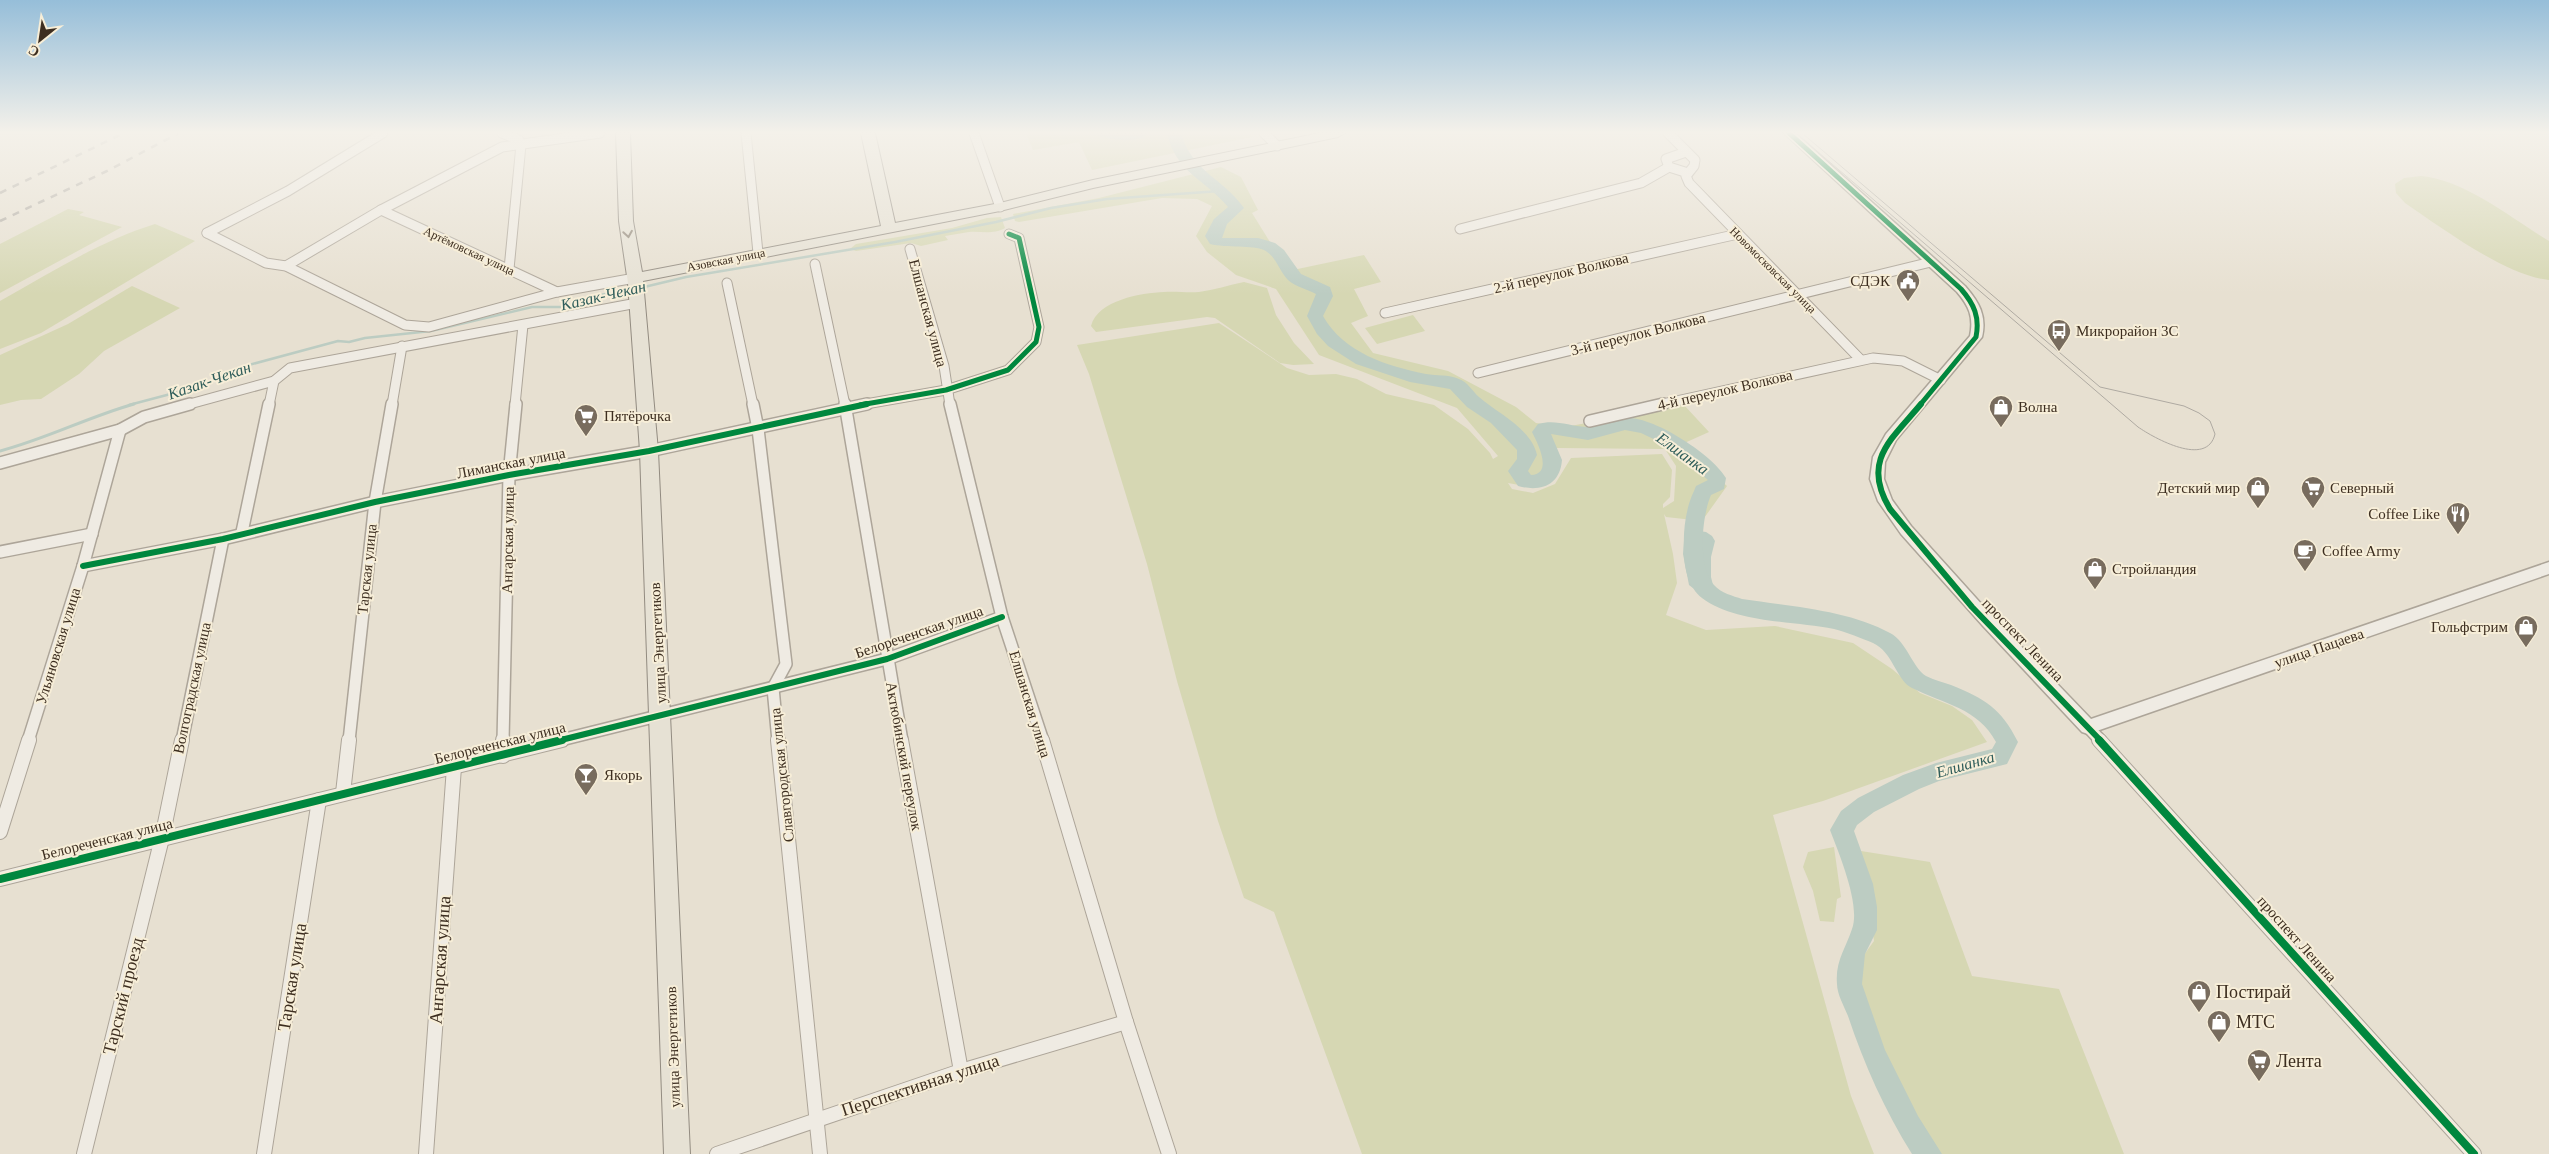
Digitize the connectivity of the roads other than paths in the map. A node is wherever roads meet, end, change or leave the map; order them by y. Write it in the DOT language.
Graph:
graph roads {
  1 [pos="295,187"];
  2 [pos="425,187"];
  3 [pos="517,187"];
  4 [pos="625,187"];
  5 [pos="751,187"];
  6 [pos="880,187"];
  7 [pos="993,187"];
  8 [pos="1087,187"];
  9 [pos="1626,187"];
  10 [pos="1693,187"];
  11 [pos="1848,187"];
  12 [pos="1000,207"];
  13 [pos="381,210"];
  14 [pos="889,229"];
  15 [pos="1460,229"];
  16 [pos="1010,234"];
  17 [pos="1738,234"];
  18 [pos="910,249"];
  19 [pos="758,254"];
  20 [pos="1931,262"];
  21 [pos="815,264"];
  22 [pos="286,266"];
  23 [pos="509,269"];
  24 [pos="727,283"];
  25 [pos="636,290"];
  26 [pos="557,292"];
  27 [pos="1798,294"];
  28 [pos="1385,313"];
  29 [pos="523,325"];
  30 [pos="402,346"];
  31 [pos="1860,359"];
  32 [pos="1478,373"];
  33 [pos="1940,380"];
  34 [pos="274,381"];
  35 [pos="946,390"];
  36 [pos="846,408"];
  37 [pos="1590,421"];
  38 [pos="758,429"];
  39 [pos="120,430"];
  40 [pos="649,451"];
  41 [pos="0,463"];
  42 [pos="509,475"];
  43 [pos="375,502"];
  44 [pos="242,532"];
  45 [pos="92,534"];
  46 [pos="223,539"];
  47 [pos="0,552"];
  48 [pos="83,566"];
  49 [pos="2549,568"];
  50 [pos="1002,616"];
  51 [pos="886,659"];
  52 [pos="773,688"];
  53 [pos="661,716"];
  54 [pos="2088,727"];
  55 [pos="503,756"];
  56 [pos="454,767"];
  57 [pos="343,794"];
  58 [pos="319,800"];
  59 [pos="0,832"];
  60 [pos="162,838"];
  61 [pos="0,879"];
  62 [pos="1126,1022"];
  63 [pos="961,1071"];
  64 [pos="816,1119"];
  65 [pos="84,1154"];
  66 [pos="264,1154"];
  67 [pos="426,1154"];
  68 [pos="677,1154"];
  69 [pos="717,1154"];
  70 [pos="820,1154"];
  71 [pos="1169,1154"];
  72 [pos="2474,1154"];
  1 -- 22 [label="street, Азовская улица"];
  2 -- 13 [label="street"];
  3 -- 23 [label="street"];
  4 -- 25 [label="main road, улица Энергетиков, one-way"];
  5 -- 19 [label="street"];
  6 -- 14 [label="main road"];
  7 -- 12 [label="street"];
  8 -- 12 [label="main road, Азовская улица"];
  9 -- 15 [label="street"];
  10 -- 17 [label="street, Новомосковская улица"];
  11 -- 20 [label="street, проспект Ленина"];
  12 -- 14 [label="main road, Азовская улица"];
  13 -- 22 [label="street"];
  13 -- 23 [label="street, Артёмовская улица"];
  14 -- 19 [label="main road, Азовская улица"];
  16 -- 35 [label="street, Лиманская улица"];
  17 -- 27 [label="street, Новомосковская улица"];
  17 -- 28 [label="street, 2-й переулок Волкова"];
  18 -- 35 [label="street, Елшанская улица"];
  19 -- 25 [label="main road, Азовская улица"];
  20 -- 27 [label="street, 3-й переулок Волкова"];
  20 -- 33 [label="street, проспект Ленина"];
  21 -- 36 [label="street, Актюбинский переулок"];
  22 -- 26 [label="street, Азовская улица"];
  23 -- 26 [label="street, Артёмовская улица"];
  24 -- 38 [label="street, Славгородская улица"];
  25 -- 26 [label="street, Азовская улица"];
  25 -- 29 [label="street"];
  25 -- 40 [label="main road, улица Энергетиков"];
  27 -- 31 [label="street, Новомосковская улица"];
  27 -- 32 [label="street, 3-й переулок Волкова"];
  29 -- 30 [label="street"];
  29 -- 42 [label="street, Ангарская улица"];
  30 -- 34 [label="street"];
  30 -- 43 [label="street, Тарская улица"];
  31 -- 33 [label="street, 4-й переулок Волкова"];
  31 -- 37 [label="street, 4-й переулок Волкова"];
  33 -- 54 [label="street, проспект Ленина"];
  34 -- 39 [label="street"];
  34 -- 44 [label="street"];
  35 -- 36 [label="street, Лиманская улица"];
  35 -- 50 [label="street, Елшанская улица"];
  36 -- 38 [label="street, Лиманская улица"];
  36 -- 51 [label="street, Актюбинский переулок"];
  38 -- 40 [label="street, Лиманская улица"];
  38 -- 52 [label="street, Славгородская улица"];
  39 -- 41 [label="street"];
  39 -- 45 [label="street, Ульяновская улица"];
  40 -- 42 [label="street, Лиманская улица"];
  40 -- 53 [label="main road, улица Энергетиков"];
  42 -- 43 [label="street, Лиманская улица"];
  42 -- 55 [label="street, Ангарская улица"];
  43 -- 44 [label="street, Лиманская улица"];
  43 -- 57 [label="street, Тарская улица"];
  44 -- 46 [label="street, Лиманская улица"];
  45 -- 47 [label="street"];
  45 -- 48 [label="street, Ульяновская улица"];
  46 -- 48 [label="street, Лиманская улица"];
  46 -- 60 [label="street, Волгоградская улица"];
  48 -- 59 [label="street, Ульяновская улица"];
  49 -- 54 [label="street, улица Пацаева"];
  50 -- 51 [label="street, Белореченская улица"];
  50 -- 62 [label="street, Елшанская улица"];
  51 -- 52 [label="street, Белореченская улица"];
  51 -- 63 [label="street, Актюбинский переулок"];
  52 -- 53 [label="street, Белореченская улица"];
  52 -- 64 [label="street, Славгородская улица"];
  53 -- 55 [label="street, Белореченская улица"];
  53 -- 68 [label="main road, улица Энергетиков"];
  54 -- 72 [label="street, проспект Ленина"];
  55 -- 56 [label="street, Белореченская улица"];
  56 -- 57 [label="street, Белореченская улица"];
  56 -- 67 [label="street, Ангарская улица"];
  57 -- 58 [label="street, Белореченская улица"];
  58 -- 60 [label="street, Белореченская улица"];
  58 -- 66 [label="street, Тарская улица"];
  60 -- 61 [label="street, Белореченская улица"];
  60 -- 65 [label="street, Тарский проезд"];
  62 -- 63 [label="street, Перспективная улица"];
  62 -- 71 [label="street, Елшанская улица"];
  63 -- 64 [label="street, Перспективная улица"];
  64 -- 69 [label="street, Перспективная улица"];
  64 -- 70 [label="street, Славгородская улица"];
}
